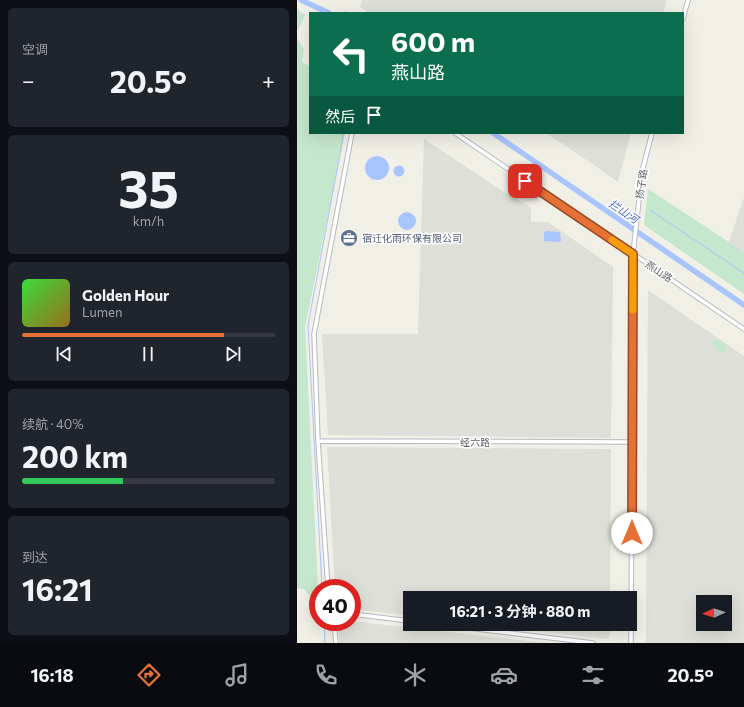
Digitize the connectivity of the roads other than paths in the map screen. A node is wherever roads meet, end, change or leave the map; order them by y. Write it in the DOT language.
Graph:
graph roads {
  1 [pos="688,0"];
  2 [pos="684,15"];
  3 [pos="352,134"];
  4 [pos="456,134"];
  5 [pos="652,134"];
  6 [pos="633,254"];
  7 [pos="744,329"];
  8 [pos="318,441"];
  9 [pos="632,442"];
  10 [pos="327,579"];
  11 [pos="361,615"];
  12 [pos="403,620"];
  13 [pos="335,631"];
  14 [pos="493,631"];
  15 [pos="336,643"];
  16 [pos="593,643"];
  17 [pos="631,643"];
  1 -- 2 [label="street"];
  3 -- 8 [label="street"];
  4 -- 6 [label="street, 燕山路"];
  5 -- 6 [label="street, 扬子路"];
  6 -- 7 [label="street, 燕山路"];
  6 -- 9 [label="street, 扬子路"];
  8 -- 9 [label="street, 经六路"];
  8 -- 10 [label="street"];
  9 -- 17 [label="street, 扬子路"];
  11 -- 12 [label="street"];
  13 -- 15 [label="street"];
  14 -- 16 [label="street"];
}
